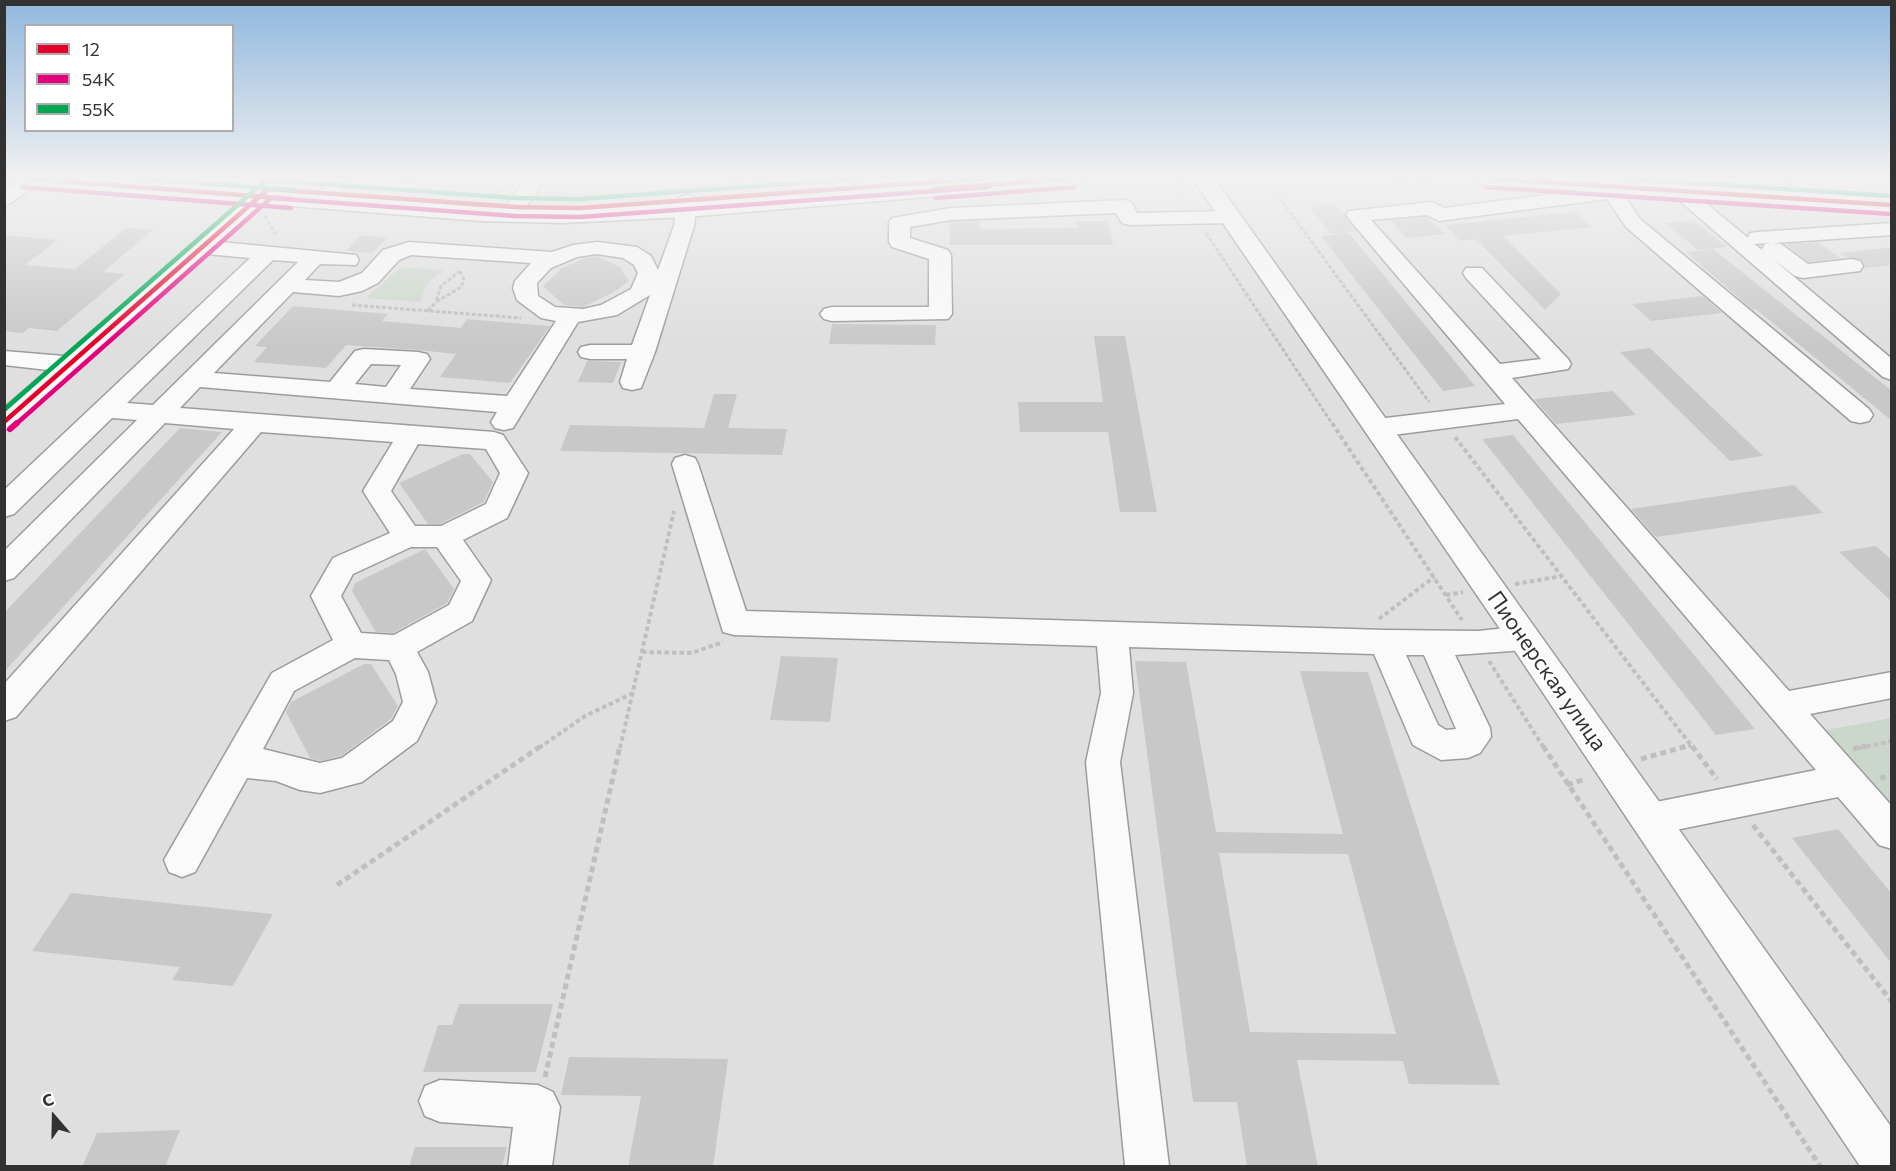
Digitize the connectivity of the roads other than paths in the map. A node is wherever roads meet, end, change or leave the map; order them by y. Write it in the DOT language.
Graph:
graph roads {
  1 [pos="218,233"];
  2 [pos="587,233"];
  3 [pos="682,233"];
  4 [pos="900,233"];
  5 [pos="1134,233"];
  6 [pos="1224,233"];
  7 [pos="1371,233"];
  8 [pos="1643,233"];
  9 [pos="1730,233"];
  10 [pos="1746,233"];
  11 [pos="1812,233"];
  12 [pos="1824,233"];
  13 [pos="1852,233"];
  14 [pos="1758,238"];
  15 [pos="1136,240"];
  16 [pos="202,247"];
  17 [pos="585,249"];
  18 [pos="268,253"];
  19 [pos="315,257"];
  20 [pos="552,258"];
  21 [pos="348,261"];
  22 [pos="1852,266"];
  23 [pos="1474,273"];
  24 [pos="287,285"];
  25 [pos="832,314"];
  26 [pos="560,315"];
  27 [pos="590,352"];
  28 [pos="643,352"];
  29 [pos="4,358"];
  30 [pos="69,364"];
  31 [pos="1892,372"];
  32 [pos="1493,373"];
  33 [pos="195,379"];
  34 [pos="632,382"];
  35 [pos="336,391"];
  36 [pos="392,396"];
  37 [pos="513,405"];
  38 [pos="106,409"];
  39 [pos="1525,410"];
  40 [pos="161,414"];
  41 [pos="1860,415"];
  42 [pos="4,422"];
  43 [pos="254,423"];
  44 [pos="1377,428"];
  45 [pos="410,436"];
  46 [pos="494,441"];
  47 [pos="685,464"];
  48 [pos="4,507"];
  49 [pos="445,536"];
  50 [pos="407,537"];
  51 [pos="4,570"];
  52 [pos="1112,634"];
  53 [pos="1525,638"];
  54 [pos="1384,642"];
  55 [pos="1434,643"];
  56 [pos="351,645"];
  57 [pos="398,648"];
  58 [pos="1892,685"];
  59 [pos="1782,706"];
  60 [pos="4,707"];
  61 [pos="239,762"];
  62 [pos="1845,780"];
  63 [pos="1651,819"];
  64 [pos="1892,833"];
  65 [pos="182,860"];
  66 [pos="440,1101"];
  67 [pos="530,1167"];
  68 [pos="1147,1167"];
  69 [pos="1889,1167"];
  1 -- 16 [label="street"];
  2 -- 17 [label="street"];
  3 -- 28 [label="street"];
  4 -- 25 [label="street"];
  5 -- 15 [label="street"];
  6 -- 44 [label="main road, Пионерская улица"];
  7 -- 32 [label="street"];
  8 -- 41 [label="street"];
  9 -- 31 [label="street"];
  10 -- 14 [label="street"];
  11 -- 14 [label="street"];
  12 -- 13 [label="street"];
  14 -- 22 [label="street"];
  16 -- 18 [label="street"];
  16 -- 30 [label="street"];
  17 -- 20 [label="street"];
  17 -- 26 [label="street"];
  18 -- 19 [label="street"];
  18 -- 38 [label="street"];
  19 -- 21 [label="street"];
  19 -- 24 [label="street"];
  20 -- 24 [label="street"];
  20 -- 26 [label="street"];
  23 -- 32 [label="street"];
  24 -- 33 [label="street"];
  26 -- 37 [label="street"];
  27 -- 28 [label="street"];
  28 -- 34 [label="street"];
  29 -- 30 [label="street"];
  30 -- 42 [label="street"];
  32 -- 39 [label="street"];
  33 -- 35 [label="street"];
  33 -- 40 [label="street"];
  35 -- 36 [label="street"];
  35 -- 36 [label="street"];
  36 -- 37 [label="street"];
  37 -- 46 [label="street"];
  38 -- 40 [label="street"];
  38 -- 48 [label="street"];
  39 -- 44 [label="street"];
  39 -- 59 [label="street"];
  40 -- 43 [label="street"];
  40 -- 51 [label="street"];
  43 -- 45 [label="street"];
  43 -- 60 [label="street"];
  44 -- 53 [label="main road, Пионерская улица"];
  45 -- 46 [label="street"];
  45 -- 50 [label="street"];
  46 -- 49 [label="street"];
  47 -- 52 [label="street"];
  49 -- 50 [label="street"];
  49 -- 57 [label="street"];
  50 -- 56 [label="street"];
  52 -- 54 [label="street"];
  52 -- 68 [label="street"];
  53 -- 55 [label="street"];
  53 -- 63 [label="main road, Пионерская улица"];
  54 -- 55 [label="street"];
  54 -- 55 [label="street"];
  56 -- 57 [label="street"];
  56 -- 61 [label="street"];
  57 -- 61 [label="street"];
  58 -- 59 [label="street"];
  59 -- 62 [label="street"];
  61 -- 65 [label="street"];
  62 -- 63 [label="street"];
  62 -- 64 [label="street"];
  63 -- 69 [label="main road, Пионерская улица"];
  66 -- 67 [label="street"];
}
